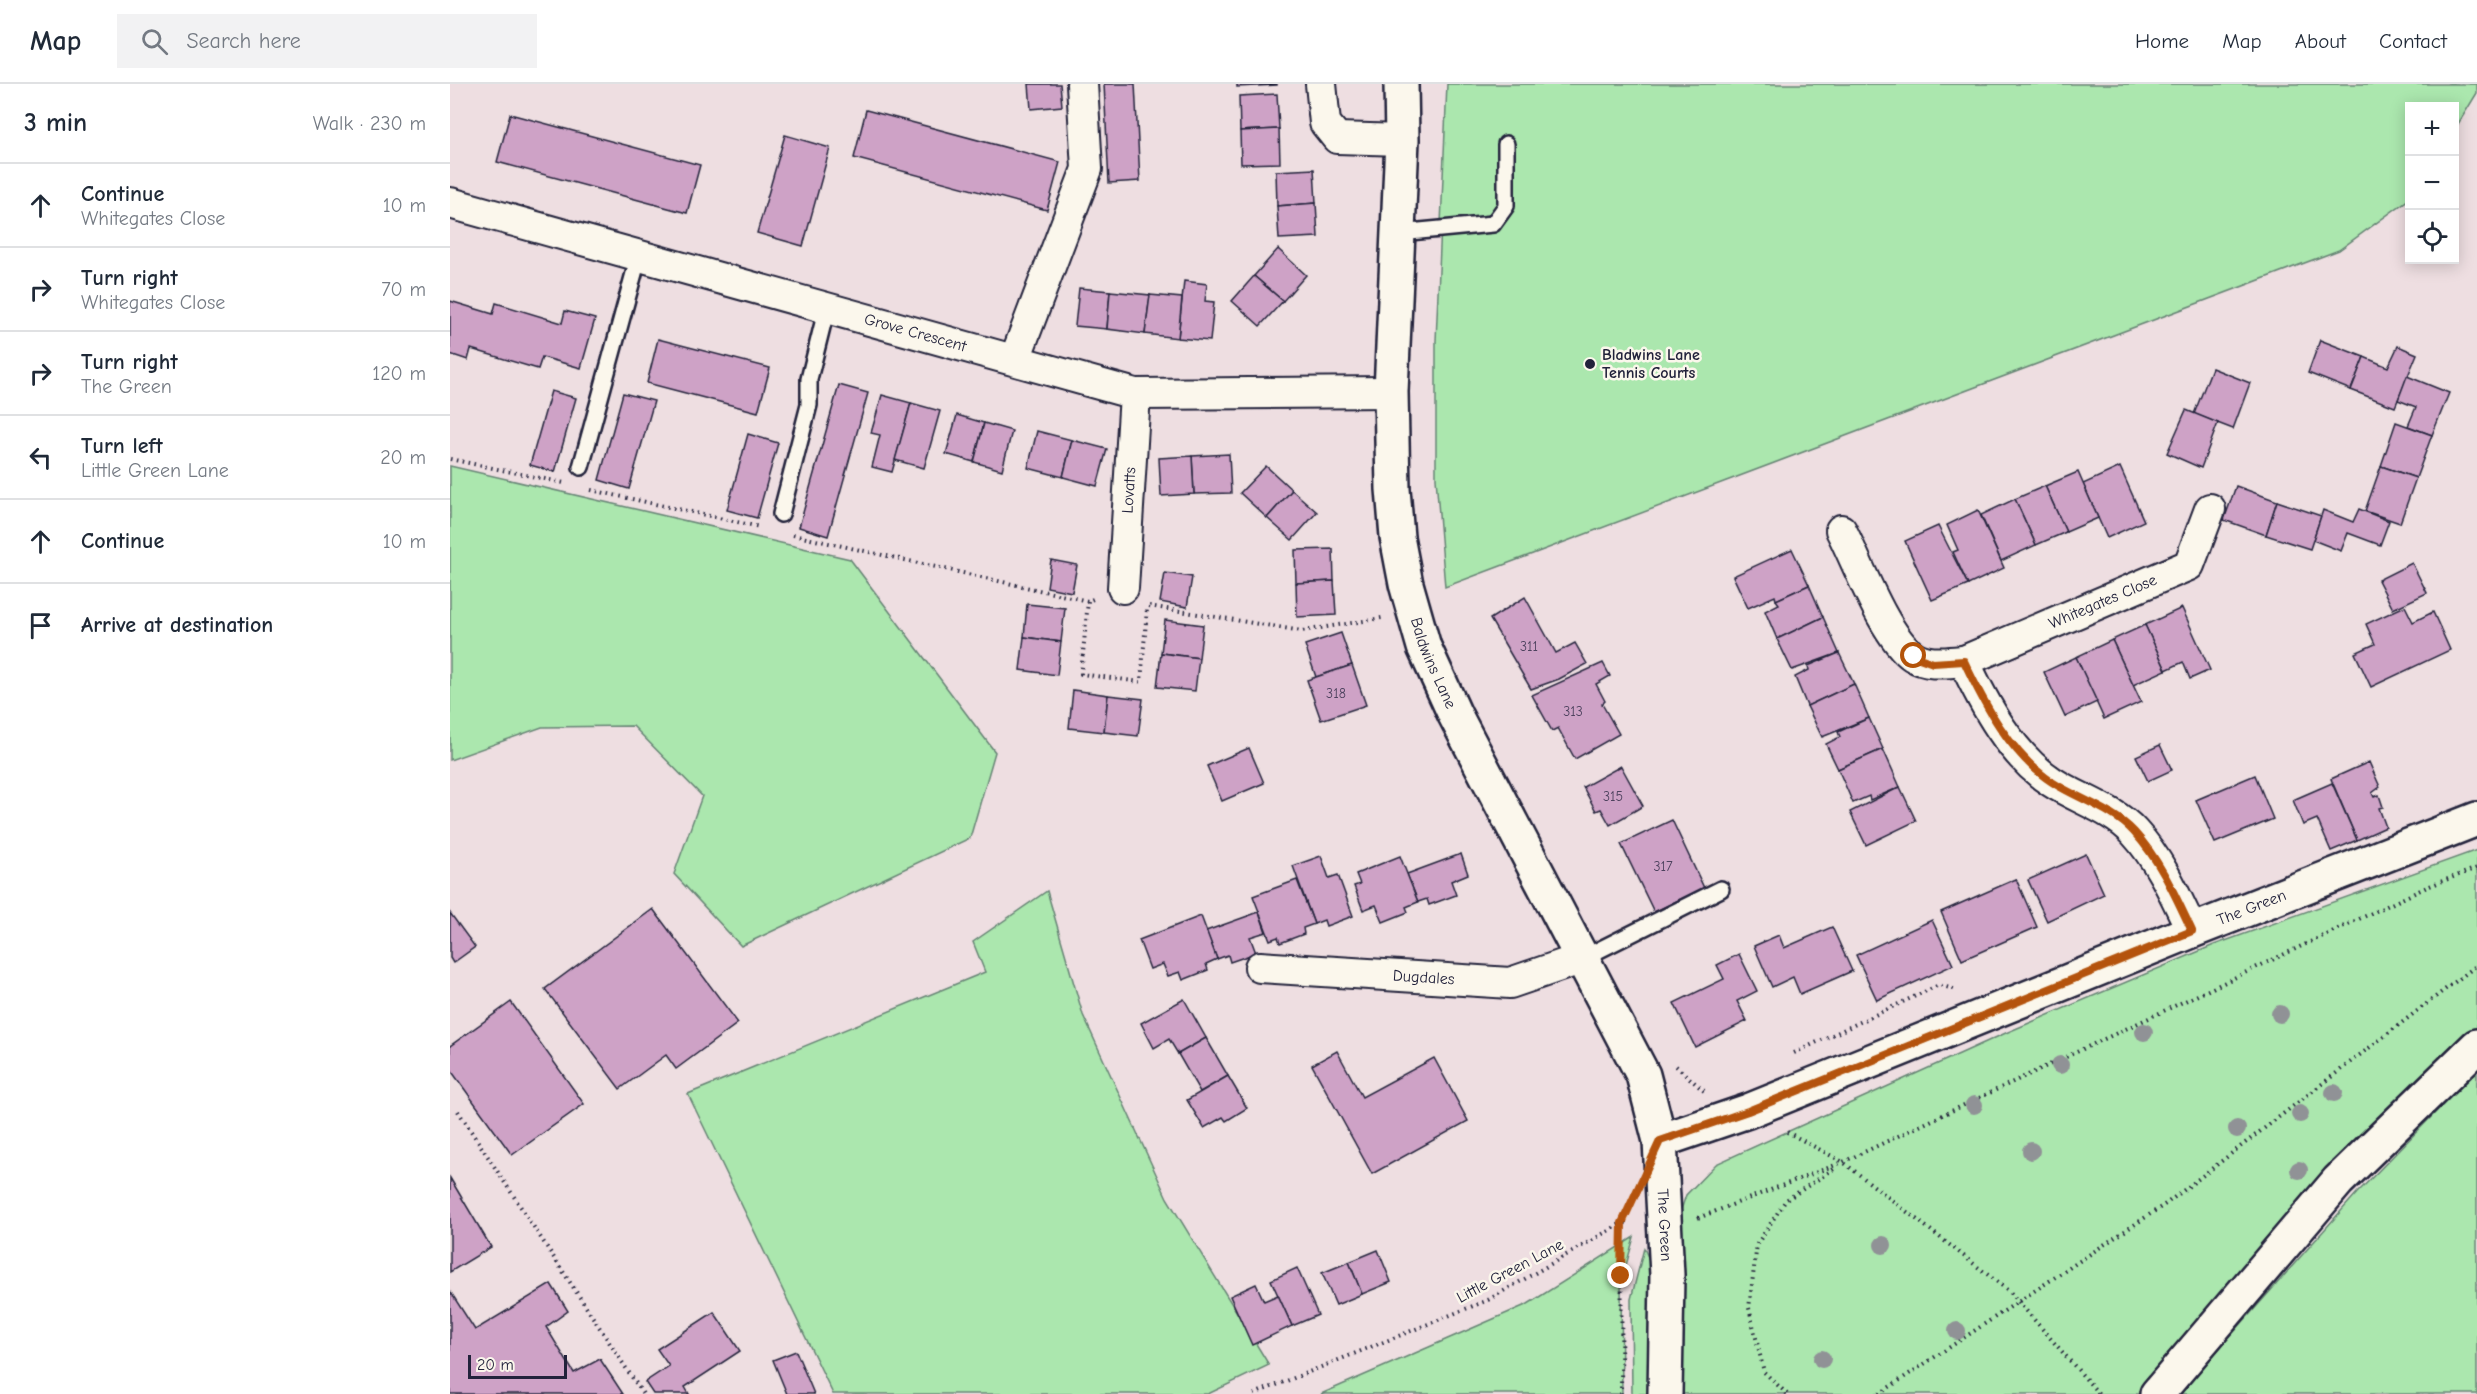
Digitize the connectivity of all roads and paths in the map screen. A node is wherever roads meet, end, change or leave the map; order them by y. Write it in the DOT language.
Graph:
graph roads {
  1 [pos="1082,84"];
  2 [pos="1321,84"];
  3 [pos="1401,84"];
  4 [pos="1402,140"];
  5 [pos="1506,144"];
  6 [pos="450,203"];
  7 [pos="1398,233"];
  8 [pos="639,255"];
  9 [pos="826,307"];
  10 [pos="1015,359"];
  11 [pos="1391,392"];
  12 [pos="1135,394"];
  13 [pos="450,459"];
  14 [pos="581,466"];
  15 [pos="576,486"];
  16 [pos="587,489"];
  17 [pos="2210,509"];
  18 [pos="781,514"];
  19 [pos="770,529"];
  20 [pos="1841,530"];
  21 [pos="782,532"];
  22 [pos="1123,588"];
  23 [pos="1088,601"];
  24 [pos="1148,606"];
  25 [pos="1412,611"];
  26 [pos="1964,661"];
  27 [pos="2477,819"];
  28 [pos="2477,868"];
  29 [pos="1721,889"];
  30 [pos="2192,931"];
  31 [pos="1583,958"];
  32 [pos="2477,965"];
  33 [pos="1260,967"];
  34 [pos="1968,986"];
  35 [pos="2477,1046"];
  36 [pos="1791,1055"];
  37 [pos="1675,1065"];
  38 [pos="1707,1094"];
  39 [pos="458,1111"];
  40 [pos="1748,1111"];
  41 [pos="1660,1141"];
  42 [pos="1843,1162"];
  43 [pos="1632,1203"];
  44 [pos="1664,1221"];
  45 [pos="1622,1223"];
  46 [pos="2019,1302"];
  47 [pos="643,1394"];
  48 [pos="1254,1394"];
  49 [pos="1621,1394"];
  50 [pos="1665,1394"];
  51 [pos="1787,1394"];
  52 [pos="1880,1394"];
  53 [pos="2098,1394"];
  54 [pos="2157,1394"];
  1 -- 10 [label="street"];
  2 -- 4 [label="street"];
  3 -- 4 [label="street, Baldwins Lane"];
  4 -- 7 [label="street, Baldwins Lane"];
  5 -- 7 [label="lane"];
  6 -- 8 [label="street, Grove Crescent"];
  7 -- 11 [label="street, Baldwins Lane"];
  8 -- 9 [label="street, Grove Crescent"];
  8 -- 14 [label="lane"];
  9 -- 10 [label="street, Grove Crescent"];
  9 -- 18 [label="lane"];
  10 -- 12 [label="street, Grove Crescent"];
  11 -- 12 [label="street, Grove Crescent"];
  11 -- 25 [label="street, Baldwins Lane"];
  12 -- 22 [label="street, Lovatts"];
  13 -- 15 [label="path"];
  16 -- 19 [label="path"];
  17 -- 26 [label="street, Whitegates Close"];
  20 -- 26 [label="street, Whitegates Close"];
  21 -- 23 [label="path"];
  22 -- 23 [label="path"];
  22 -- 24 [label="path"];
  23 -- 24 [label="path"];
  24 -- 25 [label="path"];
  25 -- 31 [label="street, Baldwins Lane"];
  26 -- 30 [label="street"];
  27 -- 30 [label="street, The Green"];
  28 -- 42 [label="path"];
  29 -- 31 [label="lane"];
  30 -- 40 [label="street, The Green"];
  31 -- 33 [label="street, Dugdales"];
  31 -- 41 [label="street, Baldwins Lane"];
  32 -- 46 [label="path"];
  34 -- 36 [label="path"];
  35 -- 54 [label="street"];
  37 -- 38 [label="path"];
  39 -- 47 [label="path"];
  40 -- 41 [label="street, The Green"];
  40 -- 42 [label="path"];
  41 -- 44 [label="street, The Green"];
  42 -- 44 [label="path"];
  42 -- 46 [label="path"];
  42 -- 51 [label="path"];
  43 -- 45 [label="path"];
  44 -- 45 [label="path"];
  44 -- 50 [label="street, The Green"];
  45 -- 48 [label="path, Little Green Lane"];
  45 -- 49 [label="path"];
  46 -- 52 [label="path"];
  46 -- 53 [label="path"];
}
